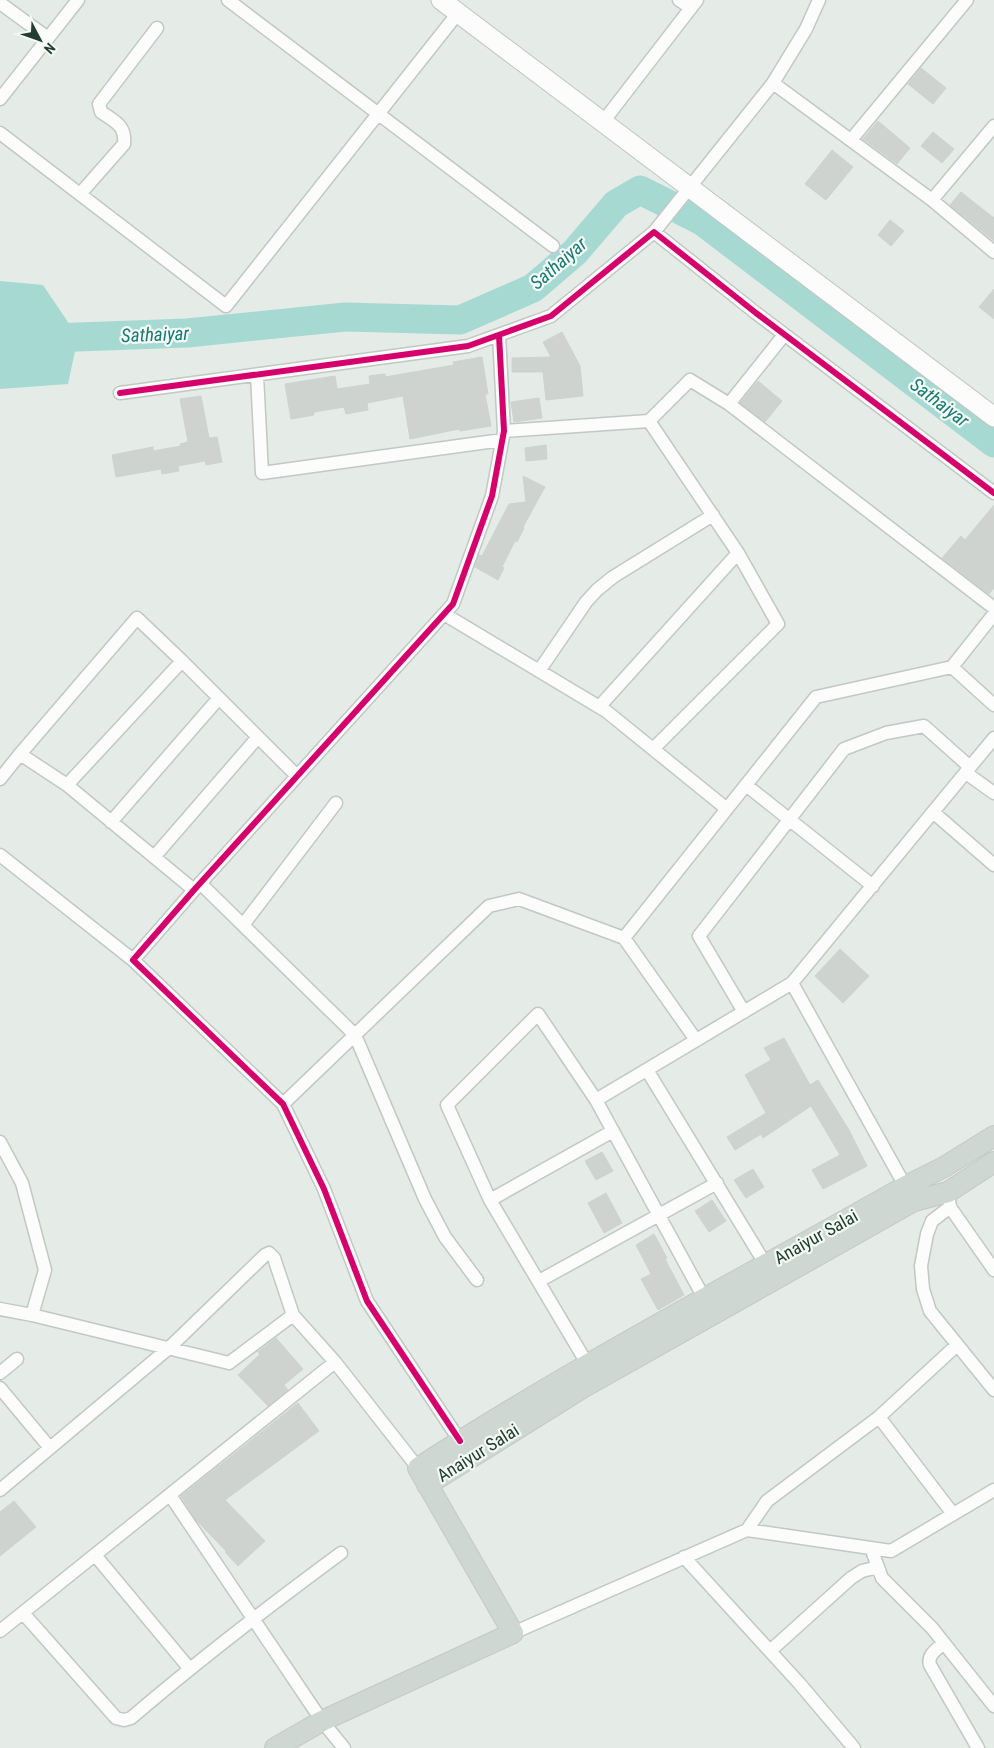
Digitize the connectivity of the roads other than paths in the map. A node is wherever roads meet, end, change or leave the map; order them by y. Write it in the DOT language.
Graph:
graph roads {
  1 [pos="78,0"];
  2 [pos="228,0"];
  3 [pos="441,0"];
  4 [pos="679,0"];
  5 [pos="819,0"];
  6 [pos="967,0"];
  7 [pos="0,3"];
  8 [pos="694,4"];
  9 [pos="458,13"];
  10 [pos="157,28"];
  11 [pos="48,38"];
  12 [pos="774,83"];
  13 [pos="0,99"];
  14 [pos="378,114"];
  15 [pos="603,122"];
  16 [pos="994,126"];
  17 [pos="0,133"];
  18 [pos="851,140"];
  19 [pos="685,193"];
  20 [pos="80,194"];
  21 [pos="932,200"];
  22 [pos="658,228"];
  23 [pos="554,246"];
  24 [pos="994,252"];
  25 [pos="499,334"];
  26 [pos="784,335"];
  27 [pos="257,375"];
  28 [pos="120,392"];
  29 [pos="729,404"];
  30 [pos="994,416"];
  31 [pos="649,422"];
  32 [pos="503,436"];
  33 [pos="994,493"];
  34 [pos="713,515"];
  35 [pos="738,553"];
  36 [pos="994,608"];
  37 [pos="444,614"];
  38 [pos="994,614"];
  39 [pos="182,661"];
  40 [pos="952,667"];
  41 [pos="539,671"];
  42 [pos="218,698"];
  43 [pos="994,705"];
  44 [pos="599,707"];
  45 [pos="258,737"];
  46 [pos="994,738"];
  47 [pos="654,749"];
  48 [pos="20,754"];
  49 [pos="968,770"];
  50 [pos="298,776"];
  51 [pos="0,779"];
  52 [pos="67,785"];
  53 [pos="746,785"];
  54 [pos="994,793"];
  55 [pos="336,803"];
  56 [pos="728,809"];
  57 [pos="933,812"];
  58 [pos="790,819"];
  59 [pos="111,822"];
  60 [pos="0,856"];
  61 [pos="154,857"];
  62 [pos="994,865"];
  63 [pos="197,886"];
  64 [pos="872,886"];
  65 [pos="243,925"];
  66 [pos="624,938"];
  67 [pos="133,960"];
  68 [pos="792,983"];
  69 [pos="744,1012"];
  70 [pos="355,1034"];
  71 [pos="696,1040"];
  72 [pos="648,1070"];
  73 [pos="596,1100"];
  74 [pos="283,1104"];
  75 [pos="613,1131"];
  76 [pos="994,1136"];
  77 [pos="0,1142"];
  78 [pos="994,1162"];
  79 [pos="717,1183"];
  80 [pos="910,1194"];
  81 [pos="490,1200"];
  82 [pos="949,1200"];
  83 [pos="660,1215"];
  84 [pos="766,1265"];
  85 [pos="994,1270"];
  86 [pos="477,1280"];
  87 [pos="539,1282"];
  88 [pos="704,1298"];
  89 [pos="0,1309"];
  90 [pos="32,1314"];
  91 [pos="293,1315"];
  92 [pos="957,1346"];
  93 [pos="169,1348"];
  94 [pos="17,1359"];
  95 [pos="335,1362"];
  96 [pos="588,1365"];
  97 [pos="0,1374"];
  98 [pos="0,1388"];
  99 [pos="994,1390"];
  100 [pos="879,1417"];
  101 [pos="460,1441"];
  102 [pos="50,1448"];
  103 [pos="423,1476"];
  104 [pos="0,1490"];
  105 [pos="994,1490"];
  106 [pos="170,1495"];
  107 [pos="954,1514"];
  108 [pos="747,1530"];
  109 [pos="870,1548"];
  110 [pos="341,1553"];
  111 [pos="95,1555"];
  112 [pos="684,1557"];
  113 [pos="878,1566"];
  114 [pos="23,1613"];
  115 [pos="253,1618"];
  116 [pos="0,1632"];
  117 [pos="513,1633"];
  118 [pos="944,1643"];
  119 [pos="770,1651"];
  120 [pos="189,1668"];
  121 [pos="994,1706"];
  122 [pos="322,1721"];
  123 [pos="275,1748"];
  124 [pos="344,1748"];
  125 [pos="854,1748"];
  126 [pos="978,1748"];
  1 -- 11 [label="street"];
  2 -- 14 [label="street"];
  3 -- 9 [label="street"];
  4 -- 8 [label="street"];
  5 -- 12 [label="street"];
  6 -- 18 [label="street"];
  7 -- 11 [label="street"];
  8 -- 15 [label="street"];
  9 -- 14 [label="street"];
  9 -- 15 [label="street"];
  10 -- 20 [label="street"];
  11 -- 13 [label="street"];
  12 -- 18 [label="street"];
  12 -- 19 [label="street"];
  14 -- 20 [label="street"];
  14 -- 23 [label="street"];
  15 -- 19 [label="street"];
  16 -- 21 [label="street"];
  17 -- 20 [label="street"];
  18 -- 21 [label="street"];
  19 -- 22 [label="street"];
  19 -- 30 [label="street"];
  21 -- 24 [label="street"];
  22 -- 25 [label="street"];
  22 -- 26 [label="street"];
  25 -- 27 [label="street"];
  25 -- 32 [label="street"];
  26 -- 29 [label="street"];
  26 -- 33 [label="street"];
  27 -- 28 [label="street"];
  27 -- 32 [label="street"];
  29 -- 31 [label="street"];
  29 -- 36 [label="street"];
  31 -- 32 [label="street"];
  31 -- 34 [label="street"];
  32 -- 37 [label="street"];
  34 -- 35 [label="street"];
  34 -- 41 [label="street"];
  35 -- 44 [label="street"];
  35 -- 47 [label="street"];
  37 -- 41 [label="street"];
  37 -- 50 [label="street"];
  38 -- 40 [label="street"];
  39 -- 42 [label="street"];
  39 -- 48 [label="street"];
  39 -- 52 [label="street"];
  40 -- 43 [label="street"];
  40 -- 53 [label="street"];
  41 -- 44 [label="street"];
  42 -- 45 [label="street"];
  42 -- 59 [label="street"];
  44 -- 47 [label="street"];
  45 -- 50 [label="street"];
  45 -- 61 [label="street"];
  46 -- 49 [label="street"];
  47 -- 56 [label="street"];
  48 -- 51 [label="street"];
  48 -- 52 [label="street"];
  49 -- 54 [label="street"];
  49 -- 57 [label="street"];
  49 -- 58 [label="street"];
  50 -- 63 [label="street"];
  52 -- 59 [label="street"];
  53 -- 56 [label="street"];
  53 -- 58 [label="street"];
  55 -- 65 [label="street"];
  56 -- 66 [label="street"];
  57 -- 62 [label="street"];
  57 -- 64 [label="street"];
  58 -- 64 [label="street"];
  58 -- 69 [label="street"];
  59 -- 61 [label="street"];
  60 -- 67 [label="street"];
  61 -- 63 [label="street"];
  63 -- 65 [label="street"];
  63 -- 67 [label="street"];
  64 -- 68 [label="street"];
  65 -- 70 [label="street"];
  66 -- 70 [label="street"];
  66 -- 71 [label="street"];
  67 -- 74 [label="street"];
  68 -- 69 [label="street"];
  68 -- 80 [label="street"];
  69 -- 71 [label="street"];
  70 -- 74 [label="street"];
  70 -- 86 [label="street"];
  71 -- 72 [label="street"];
  72 -- 73 [label="street"];
  72 -- 79 [label="street"];
  73 -- 75 [label="street"];
  73 -- 81 [label="street"];
  74 -- 101 [label="street"];
  75 -- 81 [label="street"];
  75 -- 83 [label="street"];
  76 -- 80 [label="main road, Anaiyur Salai"];
  77 -- 90 [label="street"];
  78 -- 82 [label="main road, Anaiyur Salai"];
  79 -- 83 [label="street"];
  79 -- 84 [label="street"];
  80 -- 82 [label="main road, Anaiyur Salai"];
  80 -- 84 [label="main road, Anaiyur Salai"];
  80 -- 103 [label="main road, Anaiyur Salai"];
  81 -- 87 [label="street"];
  82 -- 85 [label="street"];
  82 -- 92 [label="street"];
  83 -- 87 [label="street"];
  83 -- 88 [label="street"];
  84 -- 88 [label="main road, Anaiyur Salai"];
  87 -- 96 [label="street"];
  88 -- 96 [label="main road, Anaiyur Salai"];
  89 -- 90 [label="street"];
  90 -- 93 [label="street"];
  91 -- 93 [label="street"];
  91 -- 93 [label="street"];
  91 -- 95 [label="street"];
  92 -- 99 [label="street"];
  92 -- 100 [label="street"];
  93 -- 102 [label="street"];
  94 -- 97 [label="street"];
  95 -- 103 [label="street"];
  95 -- 106 [label="street"];
  96 -- 101 [label="main road, Anaiyur Salai"];
  98 -- 102 [label="street"];
  100 -- 107 [label="street"];
  100 -- 108 [label="street"];
  101 -- 103 [label="main road, Anaiyur Salai"];
  102 -- 104 [label="street"];
  103 -- 117 [label="main road"];
  105 -- 107 [label="street"];
  106 -- 111 [label="street"];
  106 -- 115 [label="street"];
  107 -- 109 [label="street"];
  108 -- 109 [label="street"];
  108 -- 112 [label="street"];
  109 -- 113 [label="street"];
  110 -- 115 [label="street"];
  111 -- 114 [label="street"];
  111 -- 120 [label="street"];
  112 -- 117 [label="street"];
  112 -- 119 [label="street"];
  113 -- 118 [label="street"];
  113 -- 119 [label="street"];
  114 -- 116 [label="street"];
  114 -- 120 [label="street"];
  115 -- 120 [label="street"];
  115 -- 122 [label="street"];
  117 -- 122 [label="main road"];
  118 -- 121 [label="street"];
  118 -- 126 [label="street"];
  119 -- 125 [label="street"];
  122 -- 123 [label="main road"];
  122 -- 124 [label="street"];
}
